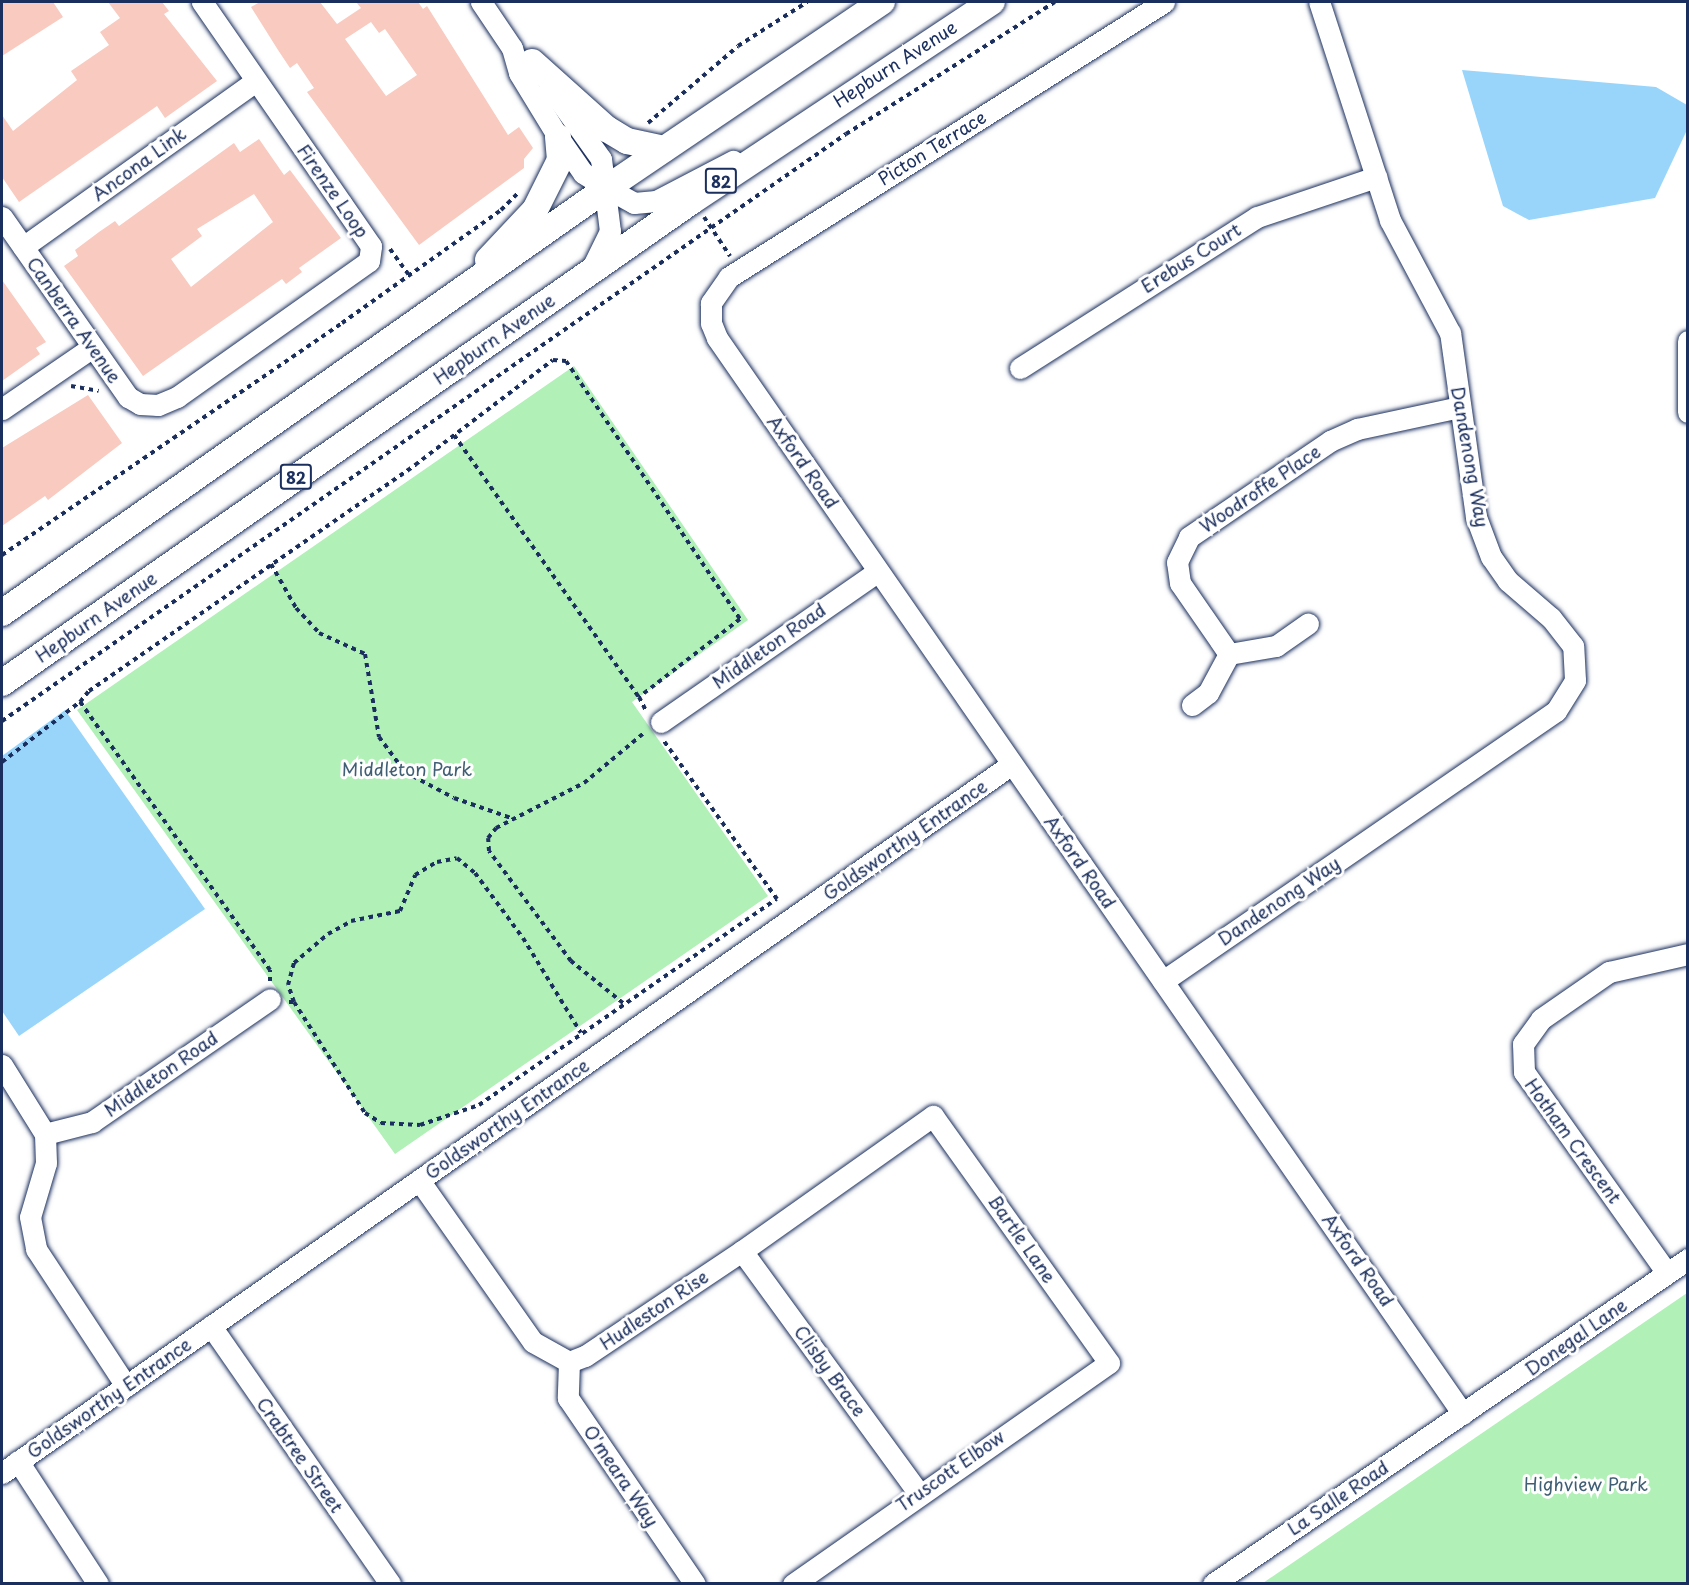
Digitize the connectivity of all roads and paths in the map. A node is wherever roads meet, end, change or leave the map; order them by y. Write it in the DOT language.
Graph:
graph roads {
  1 [pos="202,2"];
  2 [pos="482,2"];
  3 [pos="807,2"];
  4 [pos="882,2"];
  5 [pos="992,2"];
  6 [pos="1055,2"];
  7 [pos="1164,2"];
  8 [pos="1319,2"];
  9 [pos="522,55"];
  10 [pos="256,81"];
  11 [pos="852,92"];
  12 [pos="643,128"];
  13 [pos="558,137"];
  14 [pos="664,148"];
  15 [pos="1376,177"];
  16 [pos="525,185"];
  17 [pos="607,188"];
  18 [pos="2,217"];
  19 [pos="711,227"];
  20 [pos="22,247"];
  21 [pos="388,247"];
  22 [pos="740,270"];
  23 [pos="591,271"];
  24 [pos="409,275"];
  25 [pos="711,303"];
  26 [pos="422,322"];
  27 [pos="1688,341"];
  28 [pos="91,348"];
  29 [pos="1020,368"];
  30 [pos="121,389"];
  31 [pos="59,392"];
  32 [pos="158,405"];
  33 [pos="1460,407"];
  34 [pos="2,409"];
  35 [pos="1688,412"];
  36 [pos="454,435"];
  37 [pos="2,555"];
  38 [pos="271,564"];
  39 [pos="878,571"];
  40 [pos="2,613"];
  41 [pos="1308,624"];
  42 [pos="1229,654"];
  43 [pos="2,683"];
  44 [pos="639,697"];
  45 [pos="80,702"];
  46 [pos="1192,705"];
  47 [pos="2,721"];
  48 [pos="657,724"];
  49 [pos="2,762"];
  50 [pos="1012,764"];
  51 [pos="515,819"];
  52 [pos="1688,954"];
  53 [pos="1162,981"];
  54 [pos="270,999"];
  55 [pos="294,1002"];
  56 [pos="624,1003"];
  57 [pos="581,1033"];
  58 [pos="2,1065"];
  59 [pos="933,1116"];
  60 [pos="45,1134"];
  61 [pos="419,1180"];
  62 [pos="742,1251"];
  63 [pos="1688,1259"];
  64 [pos="1667,1273"];
  65 [pos="211,1326"];
  66 [pos="569,1362"];
  67 [pos="1109,1363"];
  68 [pos="126,1386"];
  69 [pos="1463,1414"];
  70 [pos="10,1467"];
  71 [pos="918,1492"];
  72 [pos="98,1584"];
  73 [pos="390,1584"];
  74 [pos="695,1584"];
  75 [pos="793,1584"];
  76 [pos="1213,1584"];
  1 -- 10 [label="street, Firenze Loop"];
  2 -- 9 [label="street"];
  3 -- 12 [label="path"];
  4 -- 14 [label="main road"];
  5 -- 11 [label="main road, Hepburn Avenue / 82"];
  6 -- 19 [label="path"];
  7 -- 22 [label="street, Picton Terrace"];
  8 -- 15 [label="street, Dandenong Way"];
  9 -- 13 [label="street"];
  9 -- 14 [label="main road"];
  9 -- 17 [label="street"];
  10 -- 20 [label="street, Ancona Link"];
  10 -- 32 [label="street, Firenze Loop"];
  11 -- 17 [label="street"];
  11 -- 23 [label="main road, Hepburn Avenue / 82"];
  13 -- 17 [label="street"];
  13 -- 26 [label="main road"];
  14 -- 17 [label="main road"];
  15 -- 29 [label="street, Erebus Court"];
  15 -- 33 [label="street, Dandenong Way"];
  16 -- 24 [label="path"];
  17 -- 23 [label="street"];
  17 -- 26 [label="main road"];
  18 -- 20 [label="street, Canberra Avenue"];
  19 -- 22 [label="path"];
  19 -- 47 [label="path"];
  20 -- 28 [label="street, Canberra Avenue"];
  21 -- 24 [label="path, Firenze Loop"];
  22 -- 25 [label="street, Picton Terrace"];
  23 -- 43 [label="main road, Hepburn Avenue / 82"];
  24 -- 37 [label="path"];
  25 -- 39 [label="street, Axford Road"];
  26 -- 40 [label="main road"];
  27 -- 35 [label="street"];
  28 -- 30 [label="street, Canberra Avenue"];
  28 -- 34 [label="street"];
  30 -- 31 [label="path"];
  30 -- 32 [label="street, Canberra Avenue"];
  33 -- 42 [label="street, Woodroffe Place"];
  33 -- 53 [label="street, Dandenong Way"];
  36 -- 38 [label="path"];
  36 -- 44 [label="path"];
  36 -- 44 [label="path"];
  38 -- 45 [label="path"];
  38 -- 51 [label="path"];
  39 -- 48 [label="street, Middleton Road"];
  39 -- 50 [label="street, Axford Road"];
  41 -- 42 [label="street"];
  42 -- 46 [label="street"];
  44 -- 48 [label="path"];
  45 -- 49 [label="path"];
  45 -- 54 [label="path"];
  48 -- 51 [label="path"];
  48 -- 56 [label="path"];
  50 -- 53 [label="street, Axford Road"];
  50 -- 61 [label="street, Goldsworthy Entrance"];
  51 -- 56 [label="path"];
  52 -- 64 [label="street, Hotham Crescent"];
  53 -- 69 [label="street, Axford Road"];
  54 -- 55 [label="path"];
  54 -- 60 [label="street, Middleton Road"];
  55 -- 57 [label="path"];
  55 -- 57 [label="path"];
  56 -- 57 [label="path"];
  58 -- 60 [label="street"];
  59 -- 62 [label="street, Hudleston Rise"];
  59 -- 67 [label="street, Bartle Lane"];
  60 -- 68 [label="street"];
  61 -- 65 [label="street, Goldsworthy Entrance"];
  61 -- 66 [label="street"];
  62 -- 66 [label="street, Hudleston Rise"];
  62 -- 71 [label="street, Clisby Brace"];
  63 -- 64 [label="street, Donegal Lane"];
  64 -- 69 [label="street, Donegal Lane"];
  65 -- 68 [label="street, Goldsworthy Entrance"];
  65 -- 73 [label="street, Crabtree Street"];
  66 -- 74 [label="street, O'meara Way"];
  67 -- 71 [label="street, Truscott Elbow"];
  68 -- 70 [label="street, Goldsworthy Entrance"];
  69 -- 76 [label="street, La Salle Road"];
  70 -- 72 [label="street"];
  71 -- 75 [label="street, Truscott Elbow"];
}
